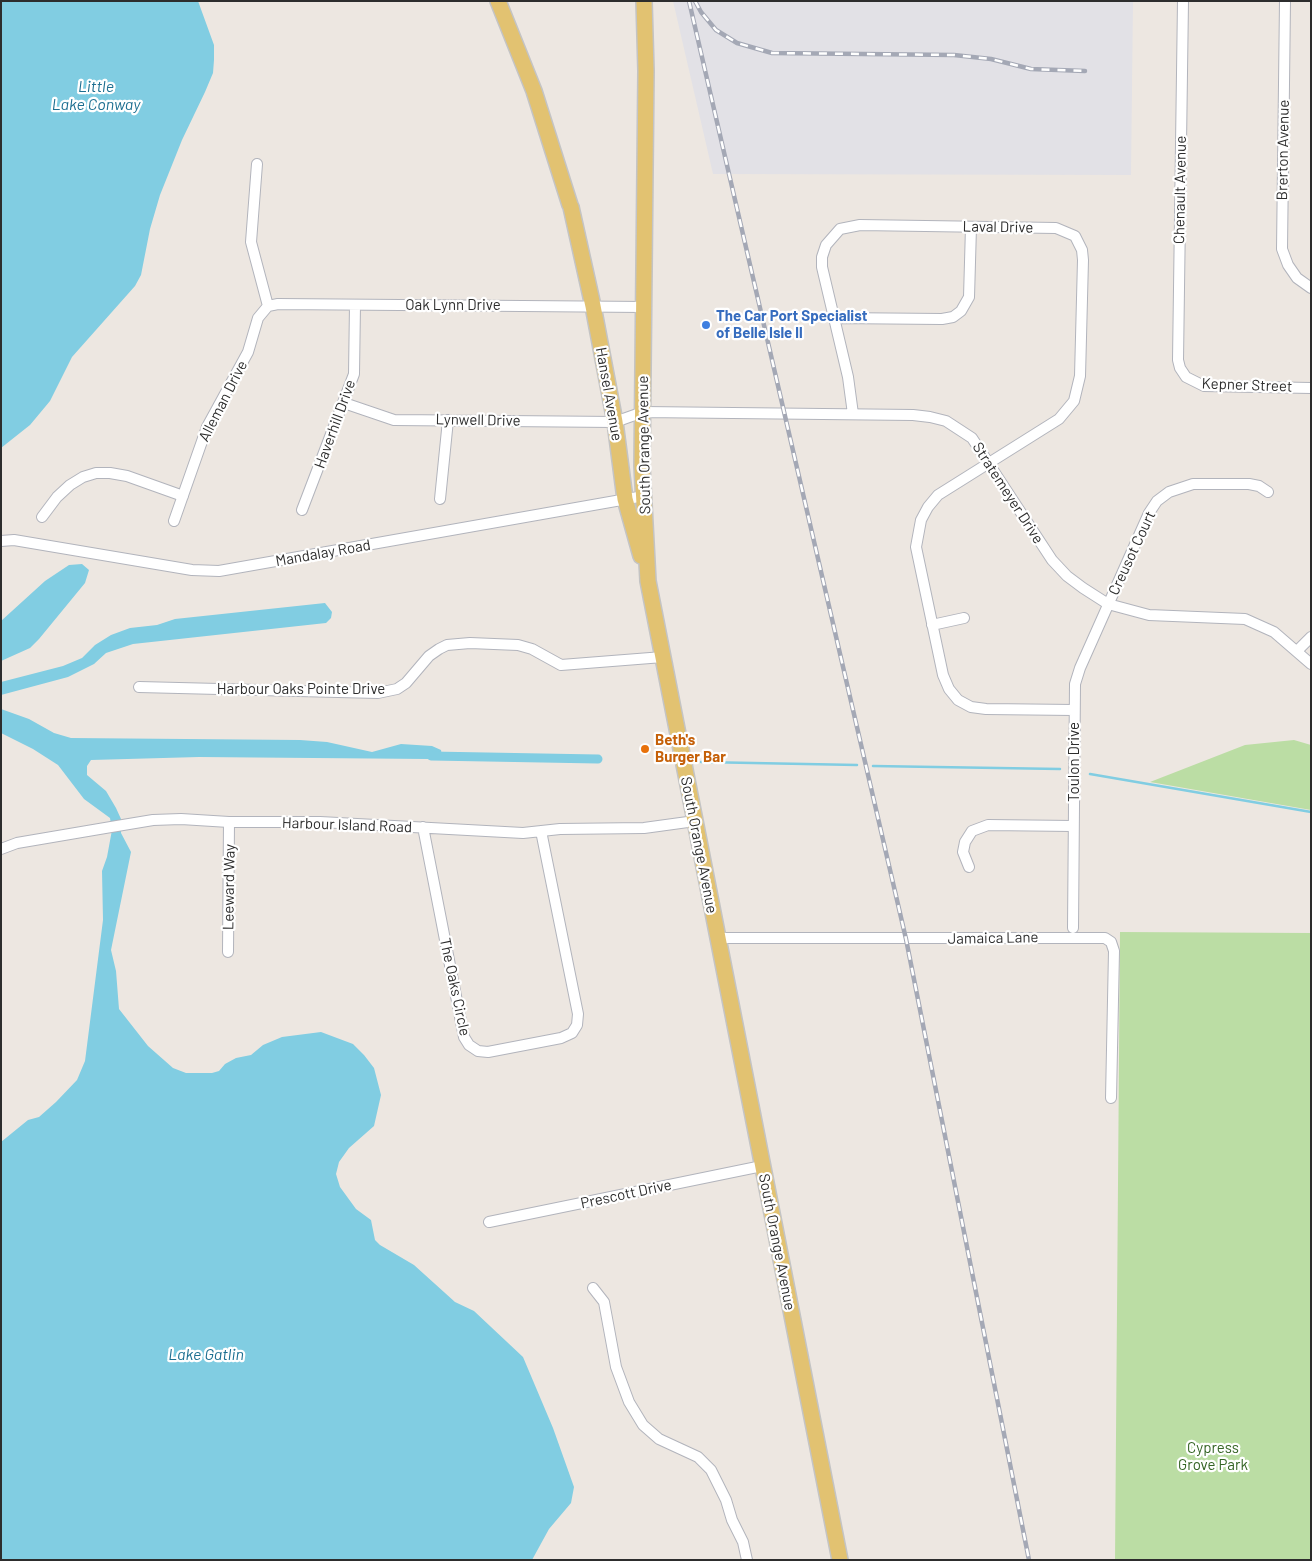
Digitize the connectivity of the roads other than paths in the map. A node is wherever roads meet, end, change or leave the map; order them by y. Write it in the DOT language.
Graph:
graph roads {
  1 [pos="498,1"];
  2 [pos="644,1"];
  3 [pos="1183,1"];
  4 [pos="1285,1"];
  5 [pos="257,164"];
  6 [pos="971,227"];
  7 [pos="1311,288"];
  8 [pos="355,305"];
  9 [pos="593,306"];
  10 [pos="644,306"];
  11 [pos="266,308"];
  12 [pos="834,318"];
  13 [pos="1186,377"];
  14 [pos="1311,388"];
  15 [pos="344,403"];
  16 [pos="643,412"];
  17 [pos="853,414"];
  18 [pos="448,420"];
  19 [pos="615,422"];
  20 [pos="990,462"];
  21 [pos="1268,492"];
  22 [pos="183,496"];
  23 [pos="644,496"];
  24 [pos="440,499"];
  25 [pos="625,499"];
  26 [pos="302,510"];
  27 [pos="42,517"];
  28 [pos="174,521"];
  29 [pos="1,541"];
  30 [pos="648,581"];
  31 [pos="1108,604"];
  32 [pos="964,618"];
  33 [pos="932,625"];
  34 [pos="1311,637"];
  35 [pos="1297,651"];
  36 [pos="662,657"];
  37 [pos="1311,664"];
  38 [pos="139,687"];
  39 [pos="1074,710"];
  40 [pos="695,821"];
  41 [pos="229,822"];
  42 [pos="1073,826"];
  43 [pos="422,827"];
  44 [pos="541,831"];
  45 [pos="1,849"];
  46 [pos="969,867"];
  47 [pos="1073,928"];
  48 [pos="717,938"];
  49 [pos="228,952"];
  50 [pos="1111,1098"];
  51 [pos="762,1166"];
  52 [pos="489,1222"];
  53 [pos="593,1288"];
  54 [pos="747,1560"];
  55 [pos="840,1560"];
  1 -- 9 [label="main road, Hansel Avenue"];
  2 -- 10 [label="main road, South Orange Avenue"];
  3 -- 13 [label="street, Chenault Avenue"];
  4 -- 7 [label="street, Brerton Avenue"];
  5 -- 11 [label="street"];
  6 -- 12 [label="street"];
  6 -- 12 [label="street, Laval Drive"];
  6 -- 20 [label="street, Laval Drive"];
  8 -- 9 [label="street, Oak Lynn Drive"];
  8 -- 11 [label="street, Oak Lynn Drive"];
  8 -- 15 [label="street, Haverhill Drive"];
  9 -- 10 [label="street, Oak Lynn Drive"];
  9 -- 19 [label="main road, Hansel Avenue"];
  10 -- 16 [label="main road, South Orange Avenue"];
  11 -- 22 [label="street, Alleman Drive"];
  12 -- 17 [label="street, Laval Drive"];
  13 -- 14 [label="street, Kepner Street"];
  15 -- 18 [label="street, Lynwell Drive"];
  15 -- 26 [label="street, Haverhill Drive"];
  16 -- 17 [label="street, Stratemeyer Drive"];
  16 -- 19 [label="street"];
  16 -- 23 [label="main road, South Orange Avenue"];
  17 -- 20 [label="street, Stratemeyer Drive"];
  18 -- 19 [label="street, Lynwell Drive"];
  18 -- 24 [label="street"];
  19 -- 25 [label="main road, Hansel Avenue"];
  20 -- 31 [label="street, Stratemeyer Drive"];
  20 -- 33 [label="street, Laval Drive"];
  21 -- 31 [label="street, Creusot Court"];
  22 -- 27 [label="street"];
  22 -- 28 [label="street, Alleman Drive"];
  23 -- 25 [label="street, Mandalay Road"];
  23 -- 30 [label="main road, South Orange Avenue"];
  25 -- 29 [label="street, Mandalay Road"];
  25 -- 30 [label="main road, Hansel Avenue"];
  30 -- 36 [label="main road, South Orange Avenue"];
  31 -- 35 [label="street, Stratemeyer Drive"];
  31 -- 39 [label="street, Toulon Drive"];
  32 -- 33 [label="street"];
  33 -- 39 [label="street, Laval Drive"];
  34 -- 35 [label="street"];
  35 -- 37 [label="street, Stratemeyer Drive"];
  36 -- 38 [label="street, Harbour Oaks Pointe Drive"];
  36 -- 40 [label="main road, South Orange Avenue"];
  39 -- 42 [label="street, Toulon Drive"];
  40 -- 44 [label="street, Harbour Island Road"];
  40 -- 48 [label="main road, South Orange Avenue"];
  41 -- 43 [label="street, Harbour Island Road"];
  41 -- 45 [label="street, Harbour Island Road"];
  41 -- 49 [label="street, Leeward Way"];
  42 -- 46 [label="street"];
  42 -- 47 [label="street, Toulon Drive"];
  43 -- 44 [label="street, Harbour Island Road"];
  43 -- 44 [label="street, The Oaks Circle"];
  48 -- 50 [label="street, Jamaica Lane"];
  48 -- 51 [label="main road, South Orange Avenue"];
  51 -- 52 [label="street, Prescott Drive"];
  51 -- 55 [label="main road, South Orange Avenue"];
  53 -- 54 [label="street"];
}
